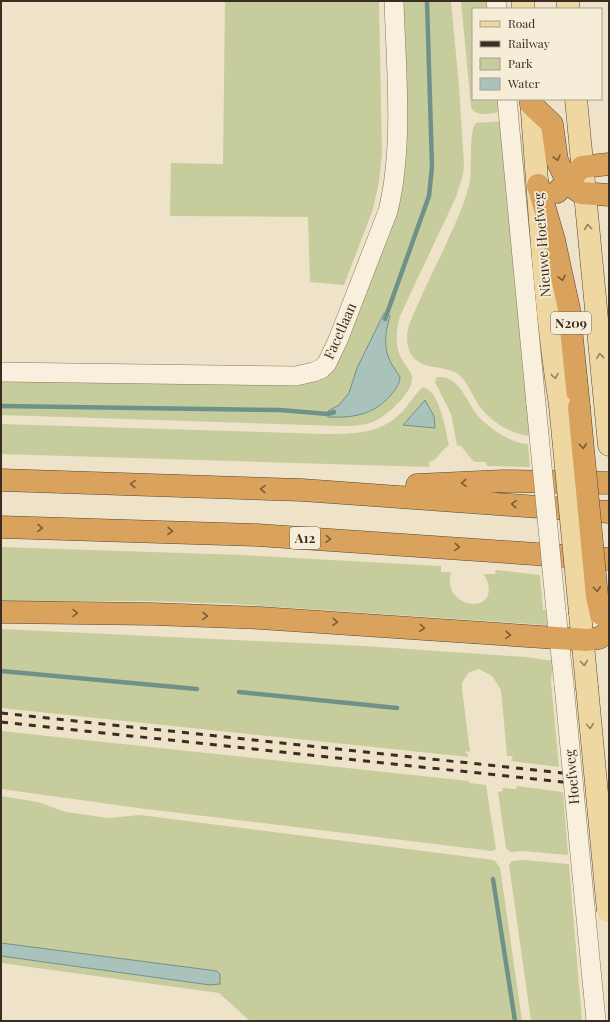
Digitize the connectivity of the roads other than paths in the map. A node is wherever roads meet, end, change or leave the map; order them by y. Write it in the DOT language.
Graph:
graph roads {
  1 [pos="394,1"];
  2 [pos="507,100"];
  3 [pos="576,100"];
  4 [pos="531,102"];
  5 [pos="543,132"];
  6 [pos="609,164"];
  7 [pos="582,167"];
  8 [pos="567,182"];
  9 [pos="538,185"];
  10 [pos="585,194"];
  11 [pos="609,195"];
  12 [pos="545,209"];
  13 [pos="540,242"];
  14 [pos="1,372"];
  15 [pos="570,406"];
  16 [pos="609,445"];
  17 [pos="1,480"];
  18 [pos="609,483"];
  19 [pos="302,490"];
  20 [pos="609,512"];
  21 [pos="1,527"];
  22 [pos="548,532"];
  23 [pos="572,534"];
  24 [pos="609,558"];
  25 [pos="1,612"];
  26 [pos="600,622"];
  27 [pos="559,638"];
  28 [pos="582,640"];
  29 [pos="608,916"];
  30 [pos="596,1021"];
  1 -- 14 [label="street, Facetlaan"];
  2 -- 22 [label="street, Nieuwe Hoefweg, bridge"];
  3 -- 7 [label="main road, N209"];
  4 -- 5 [label="highway, N209"];
  5 -- 8 [label="highway, N209, one-way"];
  5 -- 9 [label="main road, Nieuwe Hoefweg / N209"];
  6 -- 7 [label="highway"];
  7 -- 8 [label="highway, N209"];
  7 -- 10 [label="main road, N209"];
  8 -- 10 [label="highway"];
  8 -- 12 [label="highway, N209"];
  9 -- 12 [label="highway, N209"];
  9 -- 13 [label="main road, Nieuwe Hoefweg / N209"];
  10 -- 11 [label="highway"];
  16 -- 10 [label="main road, N209, one-way"];
  12 -- 13 [label="highway, N209"];
  12 -- 15 [label="highway, N209, one-way"];
  13 -- 15 [label="main road, Nieuwe Hoefweg / N209, one-way"];
  15 -- 23 [label="main road, Nieuwe Hoefweg / N209, bridge"];
  15 -- 26 [label="highway, N209, one-way, bridge"];
  19 -- 17 [label="highway, one-way"];
  18 -- 19 [label="highway, one-way"];
  20 -- 19 [label="highway, one-way"];
  21 -- 24 [label="highway, A12, one-way"];
  22 -- 27 [label="street, Hoefweg, bridge"];
  23 -- 26 [label="main road, Hoefweg / N209, bridge"];
  25 -- 27 [label="highway, one-way"];
  26 -- 28 [label="main road, Hoefweg / N209"];
  27 -- 28 [label="highway"];
  27 -- 30 [label="street, Hoefweg, bridge"];
  28 -- 29 [label="main road, Hoefweg / N209, one-way, bridge"];
}
